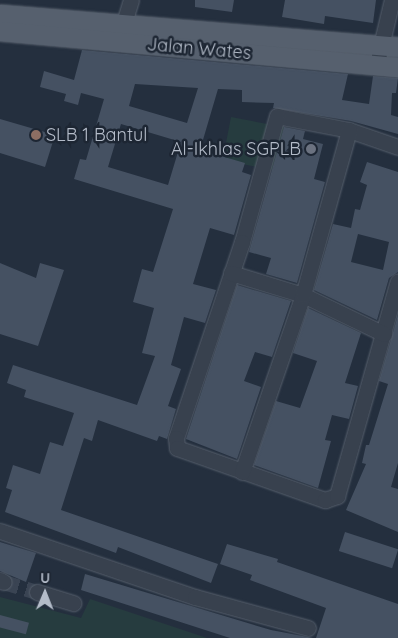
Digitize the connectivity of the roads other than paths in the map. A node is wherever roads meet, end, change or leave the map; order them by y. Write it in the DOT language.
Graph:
graph roads {
  1 [pos="131,0"];
  2 [pos="392,0"];
  3 [pos="0,14"];
  4 [pos="123,26"];
  5 [pos="0,31"];
  6 [pos="389,47"];
  7 [pos="377,66"];
  8 [pos="398,67"];
  9 [pos="349,130"];
  10 [pos="398,147"];
  11 [pos="231,273"];
  12 [pos="398,281"];
  13 [pos="303,295"];
  14 [pos="384,334"];
  15 [pos="242,472"];
  16 [pos="0,531"];
  17 [pos="37,592"];
  18 [pos="72,603"];
  19 [pos="308,628"];
  1 -- 4 [label="street"];
  2 -- 6 [label="street"];
  3 -- 4 [label="main road, Jalan Wates"];
  4 -- 6 [label="main road, Jalan Wates"];
  5 -- 7 [label="main road, Jalan Wates"];
  6 -- 7 [label="street"];
  7 -- 8 [label="main road, Jalan Wates"];
  9 -- 10 [label="street"];
  9 -- 11 [label="street"];
  9 -- 13 [label="street"];
  11 -- 13 [label="street"];
  11 -- 15 [label="street"];
  12 -- 14 [label="street"];
  13 -- 14 [label="street"];
  13 -- 15 [label="street"];
  14 -- 15 [label="street"];
  16 -- 19 [label="street"];
  17 -- 18 [label="street"];
}
